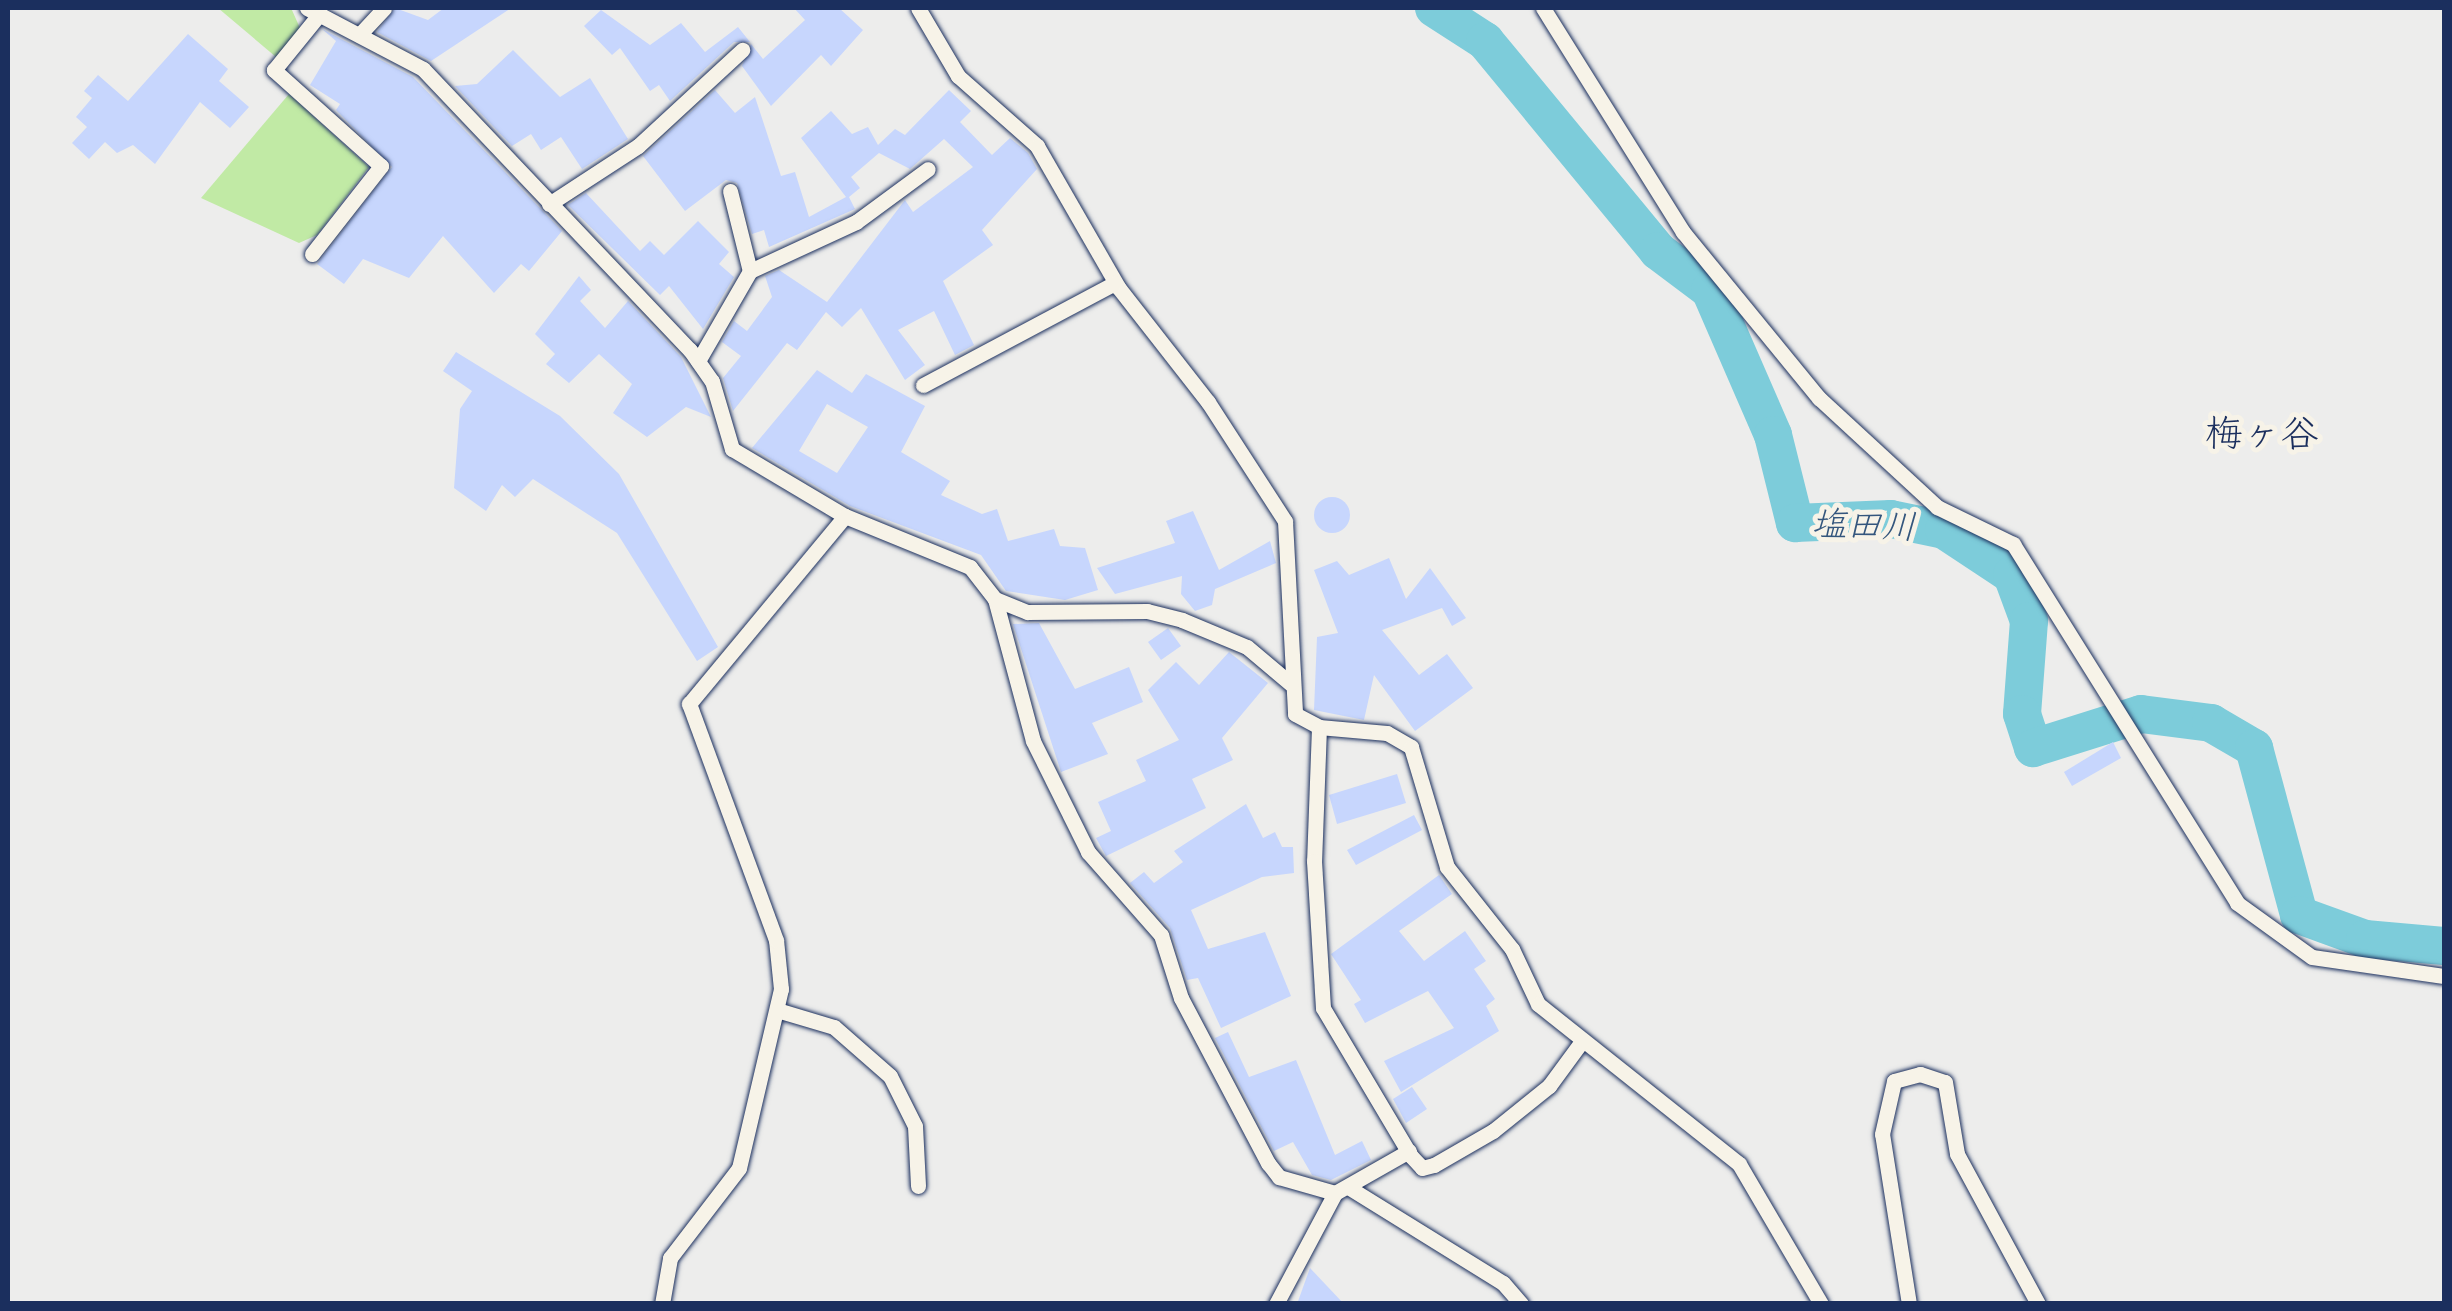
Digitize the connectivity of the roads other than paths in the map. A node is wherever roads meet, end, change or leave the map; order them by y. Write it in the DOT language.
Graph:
graph roads {
  1 [pos="384,8"];
  2 [pos="918,8"];
  3 [pos="1543,8"];
  4 [pos="312,12"];
  5 [pos="360,34"];
  6 [pos="742,50"];
  7 [pos="928,169"];
  8 [pos="730,190"];
  9 [pos="549,204"];
  10 [pos="312,254"];
  11 [pos="750,271"];
  12 [pos="1115,283"];
  13 [pos="698,361"];
  14 [pos="924,385"];
  15 [pos="845,516"];
  16 [pos="994,599"];
  17 [pos="1291,684"];
  18 [pos="1319,727"];
  19 [pos="2444,976"];
  20 [pos="776,1010"];
  21 [pos="1582,1041"];
  22 [pos="1408,1151"];
  23 [pos="918,1186"];
  24 [pos="1342,1190"];
  25 [pos="662,1304"];
  26 [pos="1276,1304"];
  27 [pos="1521,1304"];
  28 [pos="1822,1304"];
  29 [pos="1908,1304"];
  30 [pos="2038,1304"];
  1 -- 5 [label="street"];
  2 -- 12 [label="street"];
  3 -- 19 [label="street"];
  4 -- 5 [label="street"];
  4 -- 10 [label="street"];
  5 -- 9 [label="street"];
  6 -- 9 [label="street"];
  7 -- 11 [label="street"];
  8 -- 11 [label="street"];
  9 -- 13 [label="street"];
  11 -- 13 [label="street"];
  12 -- 14 [label="street"];
  12 -- 17 [label="street"];
  13 -- 15 [label="street"];
  15 -- 16 [label="street"];
  15 -- 20 [label="street"];
  16 -- 17 [label="street"];
  16 -- 24 [label="street"];
  17 -- 18 [label="street"];
  18 -- 21 [label="street"];
  18 -- 22 [label="street"];
  20 -- 23 [label="street"];
  20 -- 25 [label="street"];
  21 -- 22 [label="street"];
  21 -- 28 [label="street"];
  22 -- 24 [label="street"];
  24 -- 26 [label="street"];
  24 -- 27 [label="street"];
  29 -- 30 [label="street"];
}
